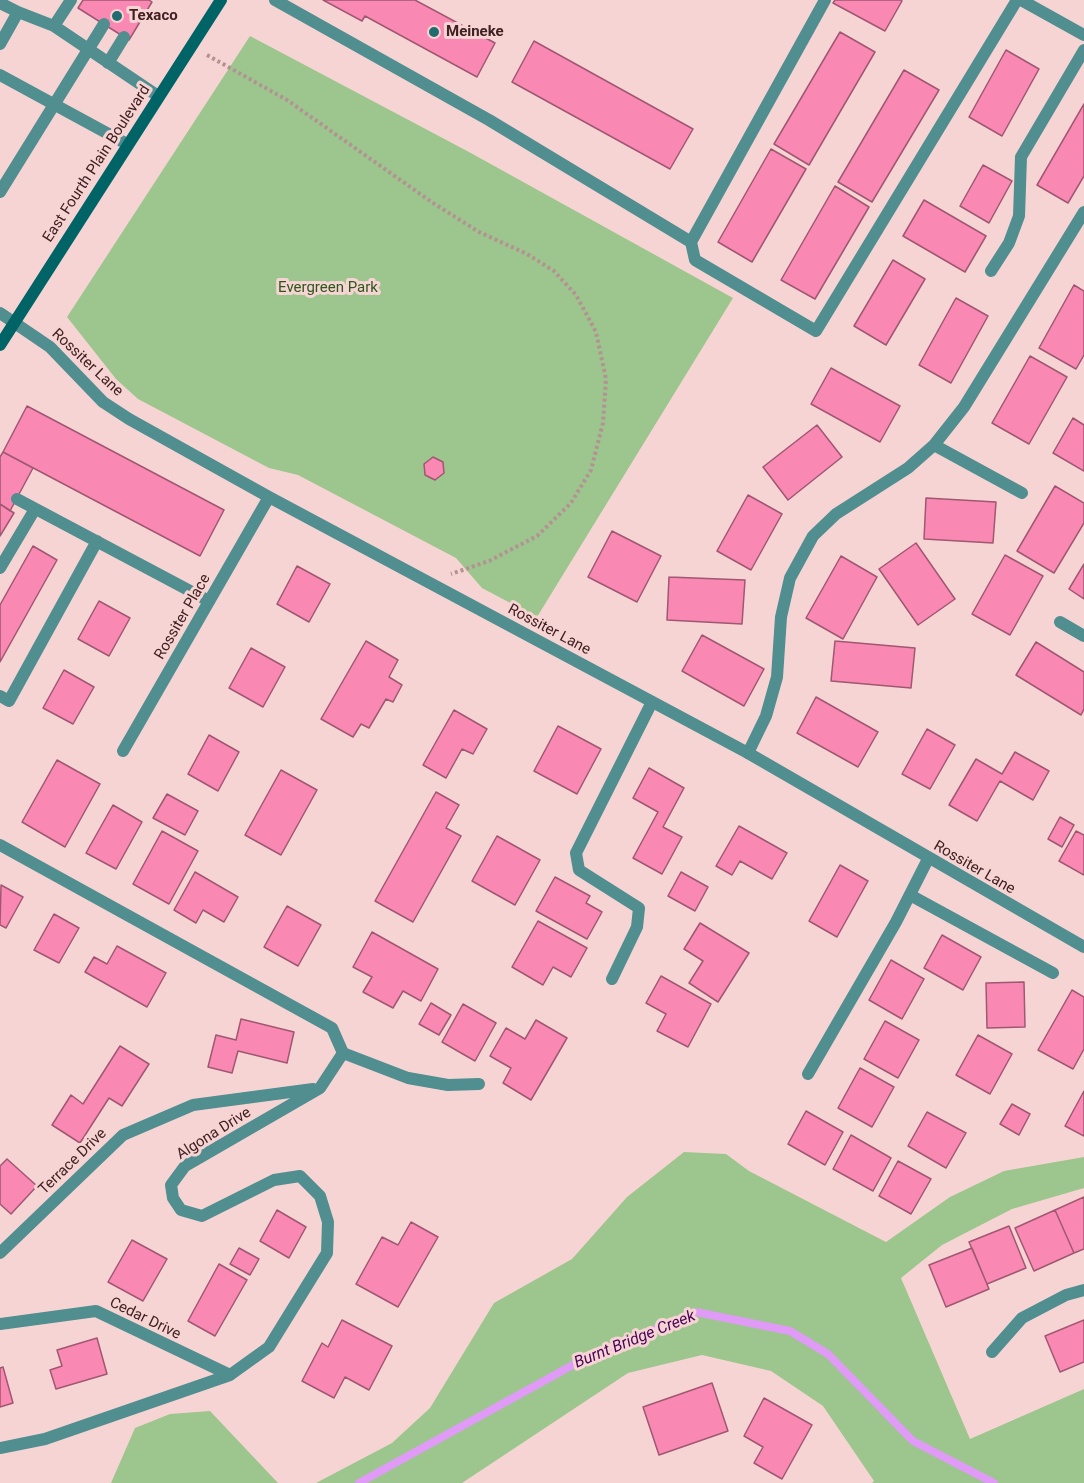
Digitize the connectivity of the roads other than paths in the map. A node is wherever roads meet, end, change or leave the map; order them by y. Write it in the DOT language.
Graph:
graph roads {
  1 [pos="71,0"];
  2 [pos="275,0"];
  3 [pos="825,0"];
  4 [pos="1019,0"];
  5 [pos="216,2"];
  6 [pos="0,3"];
  7 [pos="18,12"];
  8 [pos="104,24"];
  9 [pos="54,26"];
  10 [pos="1084,35"];
  11 [pos="124,37"];
  12 [pos="0,44"];
  13 [pos="90,50"];
  14 [pos="1084,50"];
  15 [pos="108,63"];
  16 [pos="0,75"];
  17 [pos="158,96"];
  18 [pos="55,105"];
  19 [pos="127,144"];
  20 [pos="0,192"];
  21 [pos="1084,212"];
  22 [pos="691,242"];
  23 [pos="991,271"];
  24 [pos="0,313"];
  25 [pos="15,322"];
  26 [pos="0,345"];
  27 [pos="934,445"];
  28 [pos="1022,493"];
  29 [pos="269,497"];
  30 [pos="17,499"];
  31 [pos="35,509"];
  32 [pos="97,542"];
  33 [pos="0,568"];
  34 [pos="209,601"];
  35 [pos="1060,622"];
  36 [pos="1084,636"];
  37 [pos="0,696"];
  38 [pos="652,702"];
  39 [pos="123,751"];
  40 [pos="748,753"];
  41 [pos="0,845"];
  42 [pos="928,859"];
  43 [pos="910,895"];
  44 [pos="1084,947"];
  45 [pos="1053,973"];
  46 [pos="612,979"];
  47 [pos="343,1053"];
  48 [pos="808,1074"];
  49 [pos="479,1084"];
  50 [pos="320,1088"];
  51 [pos="1,1251"];
  52 [pos="1084,1290"];
  53 [pos="0,1324"];
  54 [pos="993,1352"];
  55 [pos="230,1376"];
  56 [pos="0,1448"];
  1 -- 9 [label="street"];
  2 -- 22 [label="street"];
  3 -- 22 [label="street"];
  4 -- 10 [label="street"];
  4 -- 22 [label="street"];
  5 -- 17 [label="main road, East Fourth Plain Boulevard"];
  6 -- 7 [label="street"];
  7 -- 9 [label="street"];
  7 -- 12 [label="street"];
  8 -- 13 [label="street"];
  9 -- 13 [label="street"];
  11 -- 15 [label="street"];
  13 -- 15 [label="street"];
  13 -- 18 [label="street"];
  14 -- 23 [label="street"];
  15 -- 17 [label="street"];
  16 -- 18 [label="street"];
  17 -- 19 [label="main road, East Fourth Plain Boulevard"];
  18 -- 19 [label="street"];
  18 -- 20 [label="street"];
  19 -- 25 [label="main road, East Fourth Plain Boulevard"];
  21 -- 27 [label="street"];
  24 -- 25 [label="street, Rossiter Lane"];
  25 -- 26 [label="main road, East Fourth Plain Boulevard"];
  25 -- 29 [label="street, Rossiter Lane"];
  27 -- 28 [label="street"];
  27 -- 40 [label="street"];
  29 -- 34 [label="street, Rossiter Place"];
  29 -- 38 [label="street, Rossiter Lane"];
  30 -- 31 [label="street"];
  31 -- 32 [label="street"];
  31 -- 33 [label="street"];
  32 -- 34 [label="street"];
  32 -- 37 [label="street"];
  34 -- 39 [label="street, Rossiter Place"];
  35 -- 36 [label="street"];
  38 -- 40 [label="street, Rossiter Lane"];
  38 -- 46 [label="street"];
  40 -- 42 [label="street, Rossiter Lane"];
  41 -- 47 [label="street"];
  42 -- 43 [label="street"];
  42 -- 44 [label="street, Rossiter Lane"];
  43 -- 45 [label="street"];
  43 -- 48 [label="street"];
  47 -- 49 [label="street"];
  47 -- 50 [label="street, Algona Drive"];
  50 -- 51 [label="street, Terrace Drive"];
  50 -- 55 [label="street, Algona Drive"];
  52 -- 54 [label="street"];
  53 -- 55 [label="street, Cedar Drive"];
  55 -- 56 [label="street, Algona Drive"];
}
